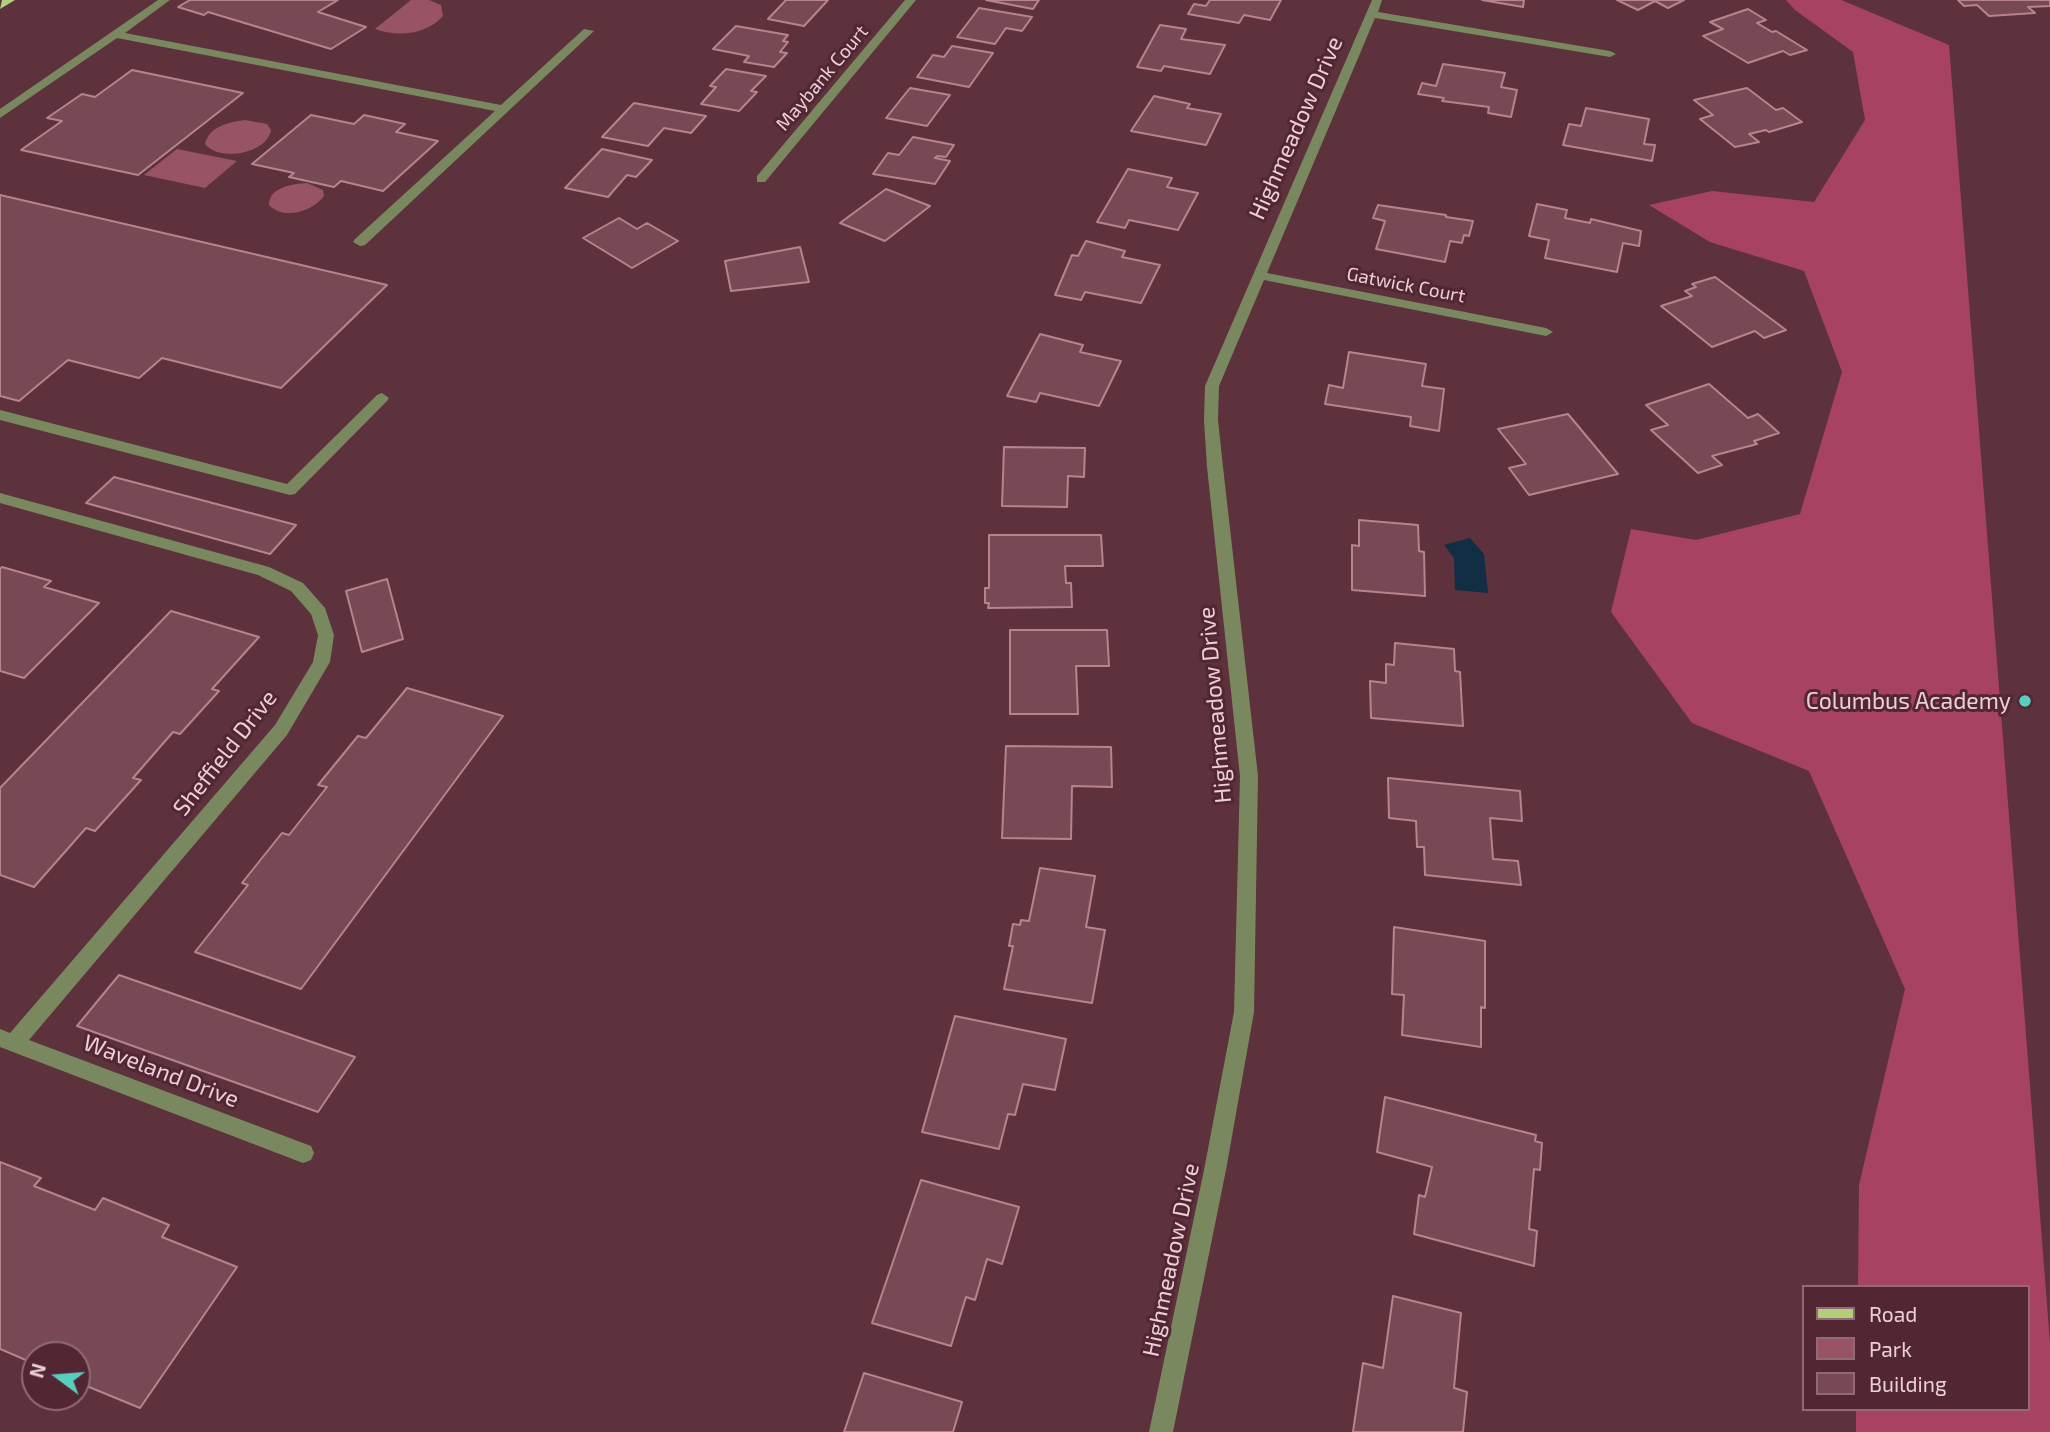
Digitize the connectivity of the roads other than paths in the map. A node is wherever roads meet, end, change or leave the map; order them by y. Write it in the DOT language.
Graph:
graph roads {
  1 [pos="10,0"];
  2 [pos="165,0"];
  3 [pos="911,0"];
  4 [pos="0,6"];
  5 [pos="1375,7"];
  6 [pos="588,31"];
  7 [pos="114,34"];
  8 [pos="1610,54"];
  9 [pos="503,109"];
  10 [pos="0,114"];
  11 [pos="761,179"];
  12 [pos="360,243"];
  13 [pos="1258,275"];
  14 [pos="1546,332"];
  15 [pos="382,398"];
  16 [pos="0,415"];
  17 [pos="0,498"];
  18 [pos="7,1041"];
  19 [pos="303,1153"];
  20 [pos="1161,1432"];
  1 -- 4 [label="main road"];
  2 -- 7 [label="street"];
  3 -- 11 [label="street, Maybank Court"];
  5 -- 8 [label="street"];
  5 -- 13 [label="street, Highmeadow Drive"];
  6 -- 9 [label="street"];
  7 -- 9 [label="street"];
  7 -- 10 [label="street"];
  9 -- 12 [label="street"];
  13 -- 14 [label="street, Gatwick Court"];
  13 -- 20 [label="street, Highmeadow Drive"];
  15 -- 16 [label="street"];
  17 -- 18 [label="street, Sheffield Drive"];
  18 -- 19 [label="street, Waveland Drive"];
}
